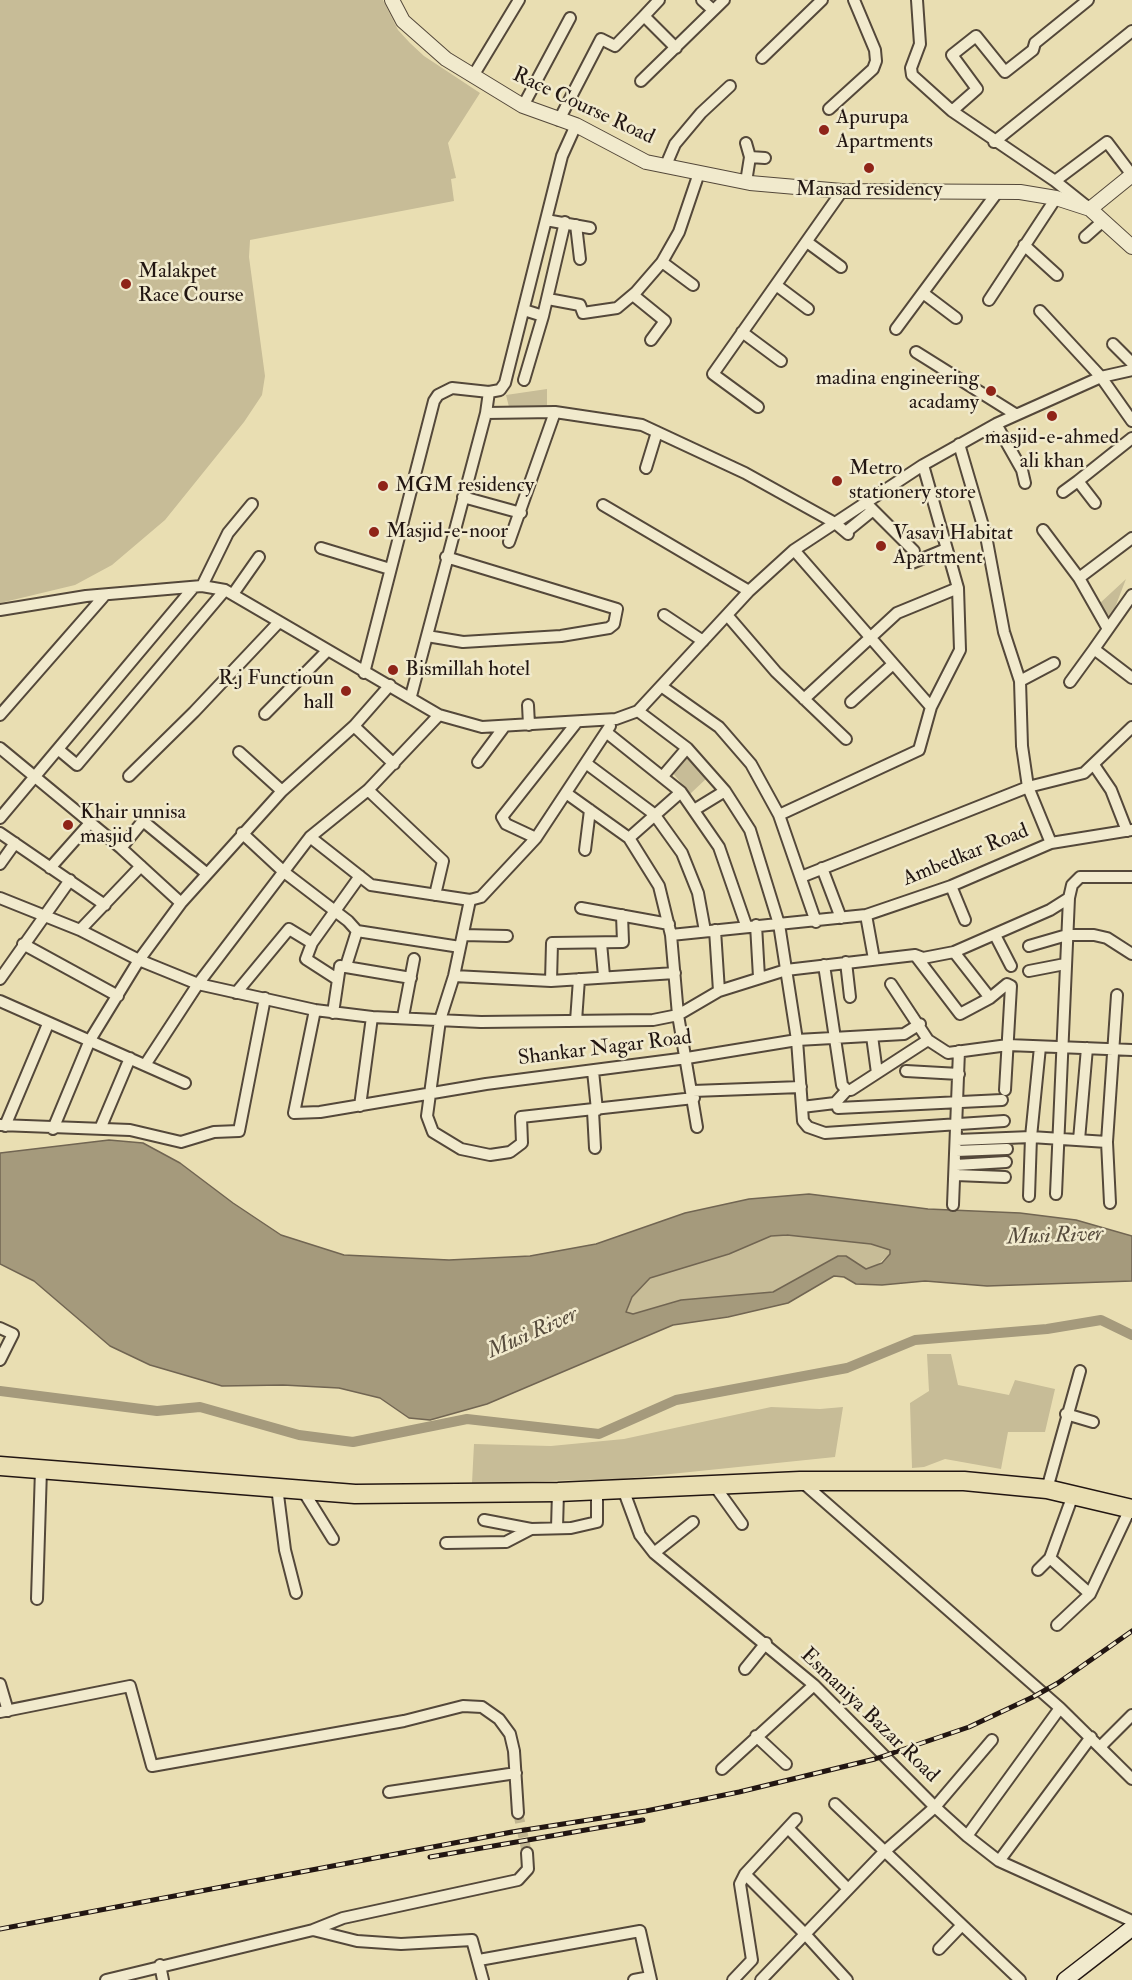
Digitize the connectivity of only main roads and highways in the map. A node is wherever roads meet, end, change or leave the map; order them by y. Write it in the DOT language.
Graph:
graph roads {
  1 [pos="0,1466"];
  2 [pos="1131,1509"];
  3 [pos="1132,1928"];
  4 [pos="1065,1980"];
  1 -- 2 [label="highway"];
  3 -- 4 [label="main road"];
}
